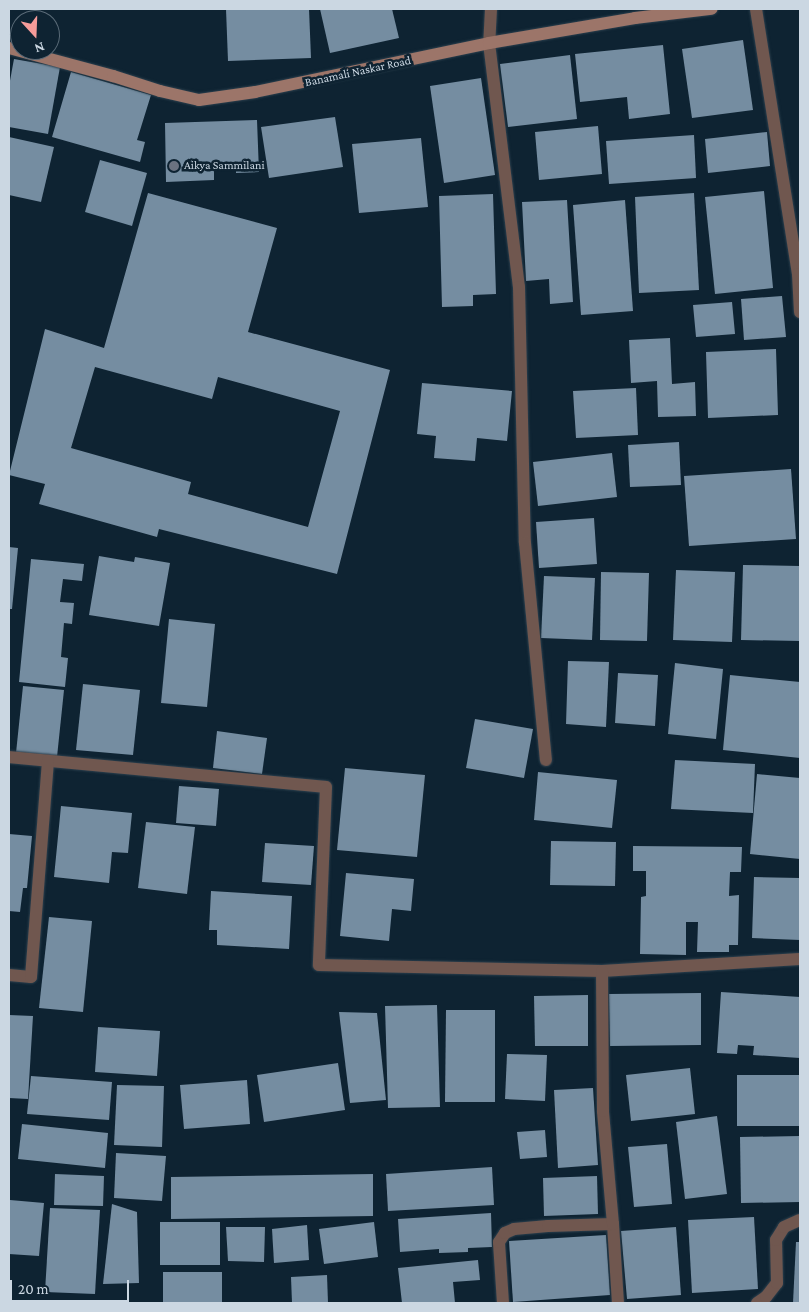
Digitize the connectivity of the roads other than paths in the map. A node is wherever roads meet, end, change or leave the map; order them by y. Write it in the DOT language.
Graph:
graph roads {
  1 [pos="491,9"];
  2 [pos="711,9"];
  3 [pos="756,9"];
  4 [pos="489,43"];
  5 [pos="9,48"];
  6 [pos="800,312"];
  7 [pos="9,757"];
  8 [pos="546,760"];
  9 [pos="48,761"];
  10 [pos="800,958"];
  11 [pos="602,971"];
  12 [pos="9,976"];
  13 [pos="800,1220"];
  14 [pos="613,1224"];
  15 [pos="503,1303"];
  16 [pos="618,1303"];
  17 [pos="757,1303"];
  1 -- 4 [label="street"];
  2 -- 4 [label="street, Banamali Naskar Road"];
  3 -- 6 [label="street"];
  4 -- 5 [label="street, Banamali Naskar Road"];
  4 -- 8 [label="street"];
  7 -- 9 [label="street"];
  9 -- 11 [label="street"];
  9 -- 12 [label="street"];
  10 -- 11 [label="street"];
  11 -- 14 [label="street"];
  13 -- 17 [label="street"];
  14 -- 15 [label="street"];
  14 -- 16 [label="street"];
}
